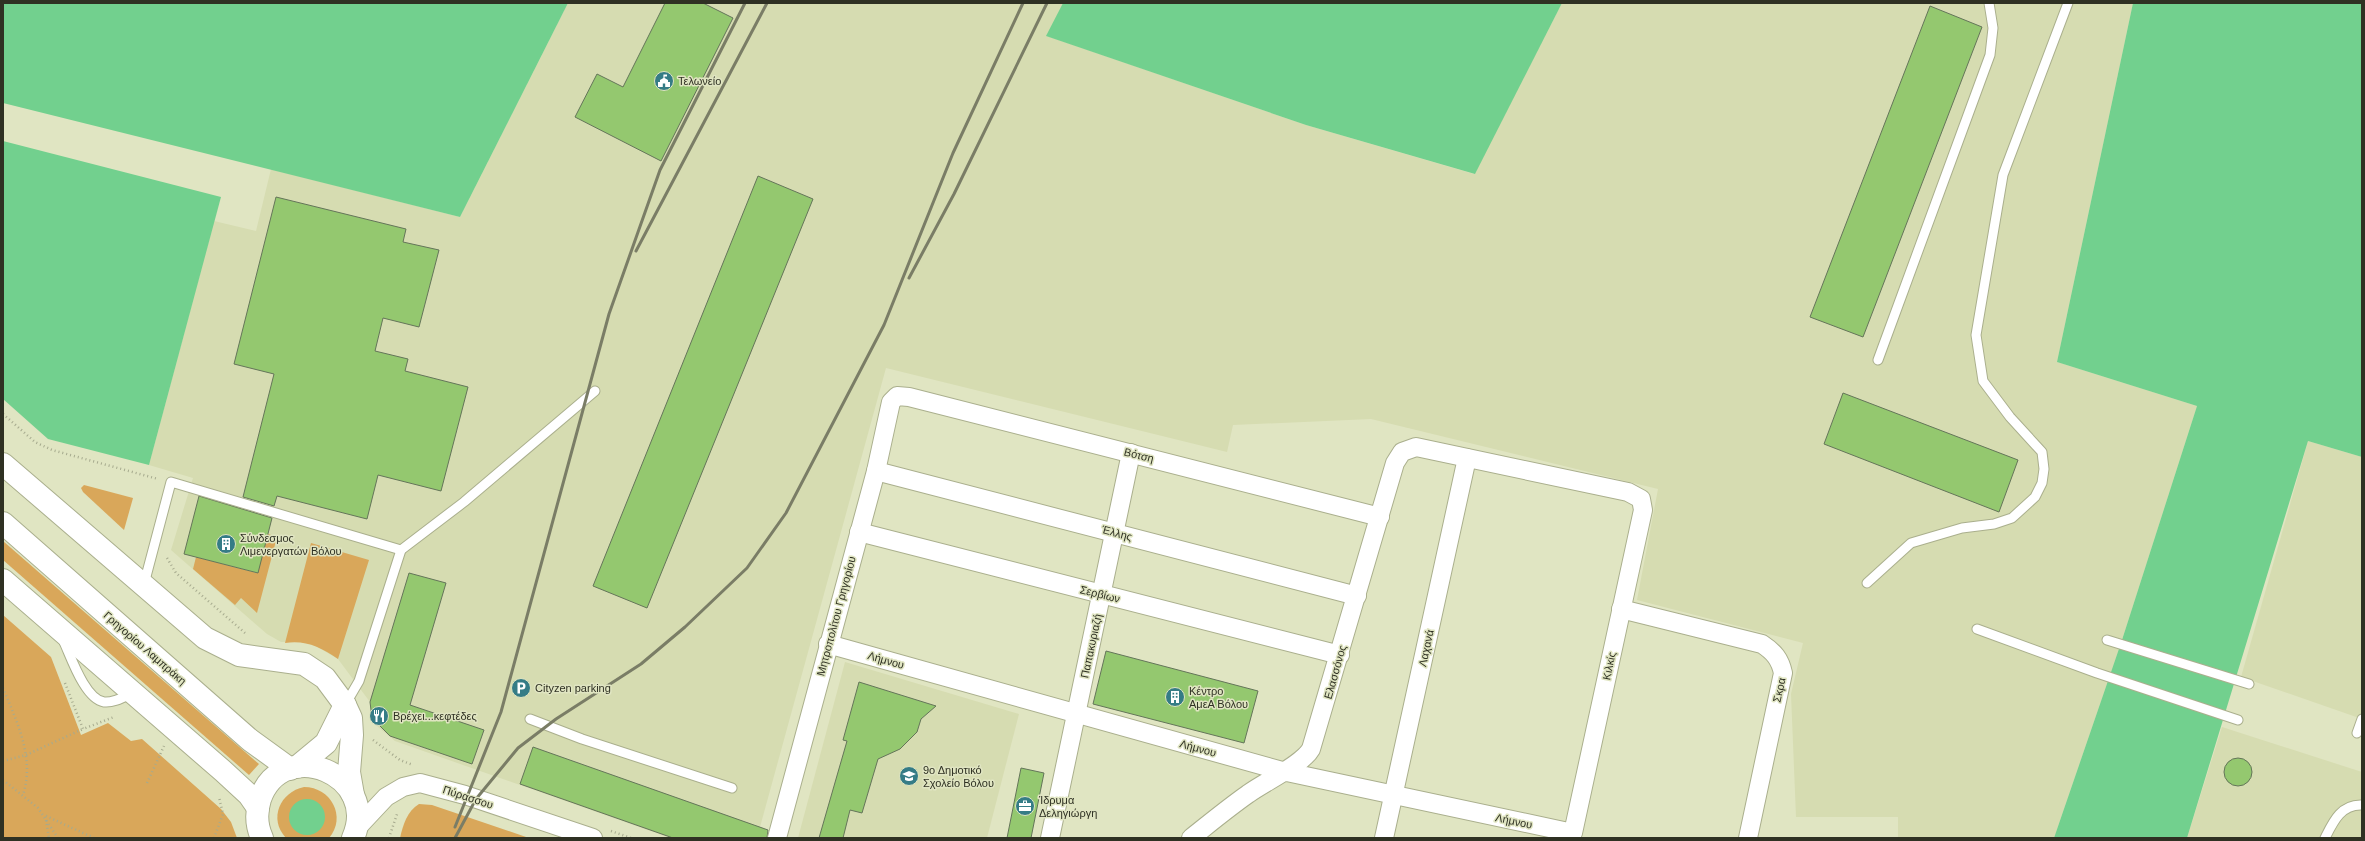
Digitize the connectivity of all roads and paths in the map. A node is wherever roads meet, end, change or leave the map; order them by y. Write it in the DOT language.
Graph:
graph roads {
  1 [pos="1989,3"];
  2 [pos="2068,3"];
  3 [pos="1878,360"];
  4 [pos="596,391"];
  5 [pos="897,396"];
  6 [pos="3,414"];
  7 [pos="1131,453"];
  8 [pos="1467,458"];
  9 [pos="3,464"];
  10 [pos="876,471"];
  11 [pos="172,482"];
  12 [pos="1380,517"];
  13 [pos="3,523"];
  14 [pos="859,532"];
  15 [pos="1114,533"];
  16 [pos="401,550"];
  17 [pos="167,554"];
  18 [pos="3,580"];
  19 [pos="1867,583"];
  20 [pos="143,585"];
  21 [pos="1102,594"];
  22 [pos="1357,596"];
  23 [pos="1621,609"];
  24 [pos="1977,629"];
  25 [pos="247,635"];
  26 [pos="2107,640"];
  27 [pos="828,644"];
  28 [pos="1340,655"];
  29 [pos="63,678"];
  30 [pos="2249,684"];
  31 [pos="3,688"];
  32 [pos="345,705"];
  33 [pos="1076,715"];
  34 [pos="117,716"];
  35 [pos="530,719"];
  36 [pos="2362,719"];
  37 [pos="2238,720"];
  38 [pos="83,729"];
  39 [pos="2358,733"];
  40 [pos="371,738"];
  41 [pos="167,741"];
  42 [pos="26,755"];
  43 [pos="3,761"];
  44 [pos="294,768"];
  45 [pos="420,768"];
  46 [pos="1282,771"];
  47 [pos="3,780"];
  48 [pos="147,783"];
  49 [pos="732,788"];
  50 [pos="216,791"];
  51 [pos="23,795"];
  52 [pos="353,795"];
  53 [pos="1394,795"];
  54 [pos="2362,805"];
  55 [pos="258,808"];
  56 [pos="400,810"];
  57 [pos="45,815"];
  58 [pos="609,831"];
  59 [pos="1573,833"];
  60 [pos="355,834"];
  61 [pos="260,837"];
  62 [pos="49,838"];
  63 [pos="58,838"];
  64 [pos="94,838"];
  65 [pos="214,838"];
  66 [pos="389,838"];
  67 [pos="593,838"];
  68 [pos="631,838"];
  69 [pos="777,838"];
  70 [pos="1050,838"];
  71 [pos="1191,838"];
  72 [pos="1384,838"];
  73 [pos="1748,838"];
  74 [pos="2325,838"];
  1 -- 3 [label="lane"];
  2 -- 19 [label="lane"];
  4 -- 16 [label="lane"];
  5 -- 7 [label="street, Βότση"];
  5 -- 10 [label="street, Μητροπολίτου Γρηγορίου"];
  6 -- 11 [label="path"];
  7 -- 12 [label="street, Βότση"];
  7 -- 15 [label="street, Παπακυριαζή"];
  8 -- 12 [label="street, Ελασσόνος"];
  8 -- 23 [label="street, Κιλκίς"];
  8 -- 53 [label="street, Λαχανά"];
  9 -- 20 [label="main road"];
  10 -- 14 [label="street, Μητροπολίτου Γρηγορίου"];
  10 -- 15 [label="street, Έλλης"];
  11 -- 16 [label="lane"];
  11 -- 20 [label="lane"];
  12 -- 22 [label="street, Ελασσόνος"];
  13 -- 44 [label="main road, Γρηγορίου Λαμπράκη"];
  14 -- 21 [label="street, Σερβίων"];
  14 -- 27 [label="street, Μητροπολίτου Γρηγορίου"];
  15 -- 21 [label="street, Παπακυριαζή"];
  15 -- 22 [label="street, Έλλης"];
  16 -- 32 [label="lane"];
  17 -- 25 [label="path"];
  18 -- 55 [label="main road"];
  20 -- 32 [label="main road"];
  21 -- 28 [label="street, Σερβίων"];
  21 -- 33 [label="street, Παπακυριαζή"];
  22 -- 28 [label="street, Ελασσόνος"];
  23 -- 59 [label="street, Κιλκίς"];
  23 -- 73 [label="street, Σκρα"];
  24 -- 37 [label="lane"];
  26 -- 30 [label="lane"];
  27 -- 33 [label="street, Λήμνου"];
  27 -- 69 [label="street, Μητροπολίτου Γρηγορίου"];
  28 -- 46 [label="street, Ελασσόνος"];
  29 -- 38 [label="path"];
  31 -- 42 [label="path"];
  32 -- 44 [label="main road"];
  32 -- 52 [label="main road"];
  33 -- 46 [label="street, Λήμνου"];
  33 -- 70 [label="street, Παπακυριαζή"];
  34 -- 38 [label="path"];
  35 -- 49 [label="lane"];
  36 -- 39 [label="lane"];
  38 -- 42 [label="path"];
  40 -- 45 [label="path"];
  41 -- 48 [label="path"];
  42 -- 43 [label="path"];
  42 -- 51 [label="path"];
  44 -- 52 [label="main road"];
  44 -- 55 [label="main road"];
  46 -- 53 [label="street, Λήμνου"];
  46 -- 71 [label="street, Ελασσόνος"];
  47 -- 51 [label="path"];
  50 -- 65 [label="path"];
  51 -- 57 [label="path"];
  52 -- 60 [label="main road"];
  53 -- 59 [label="street, Λήμνου"];
  53 -- 72 [label="street, Λαχανά"];
  54 -- 74 [label="lane"];
  55 -- 61 [label="main road"];
  56 -- 66 [label="path"];
  57 -- 62 [label="path"];
  57 -- 63 [label="path"];
  57 -- 64 [label="path"];
  58 -- 68 [label="path"];
  60 -- 67 [label="street, Πύρασσου"];
}
